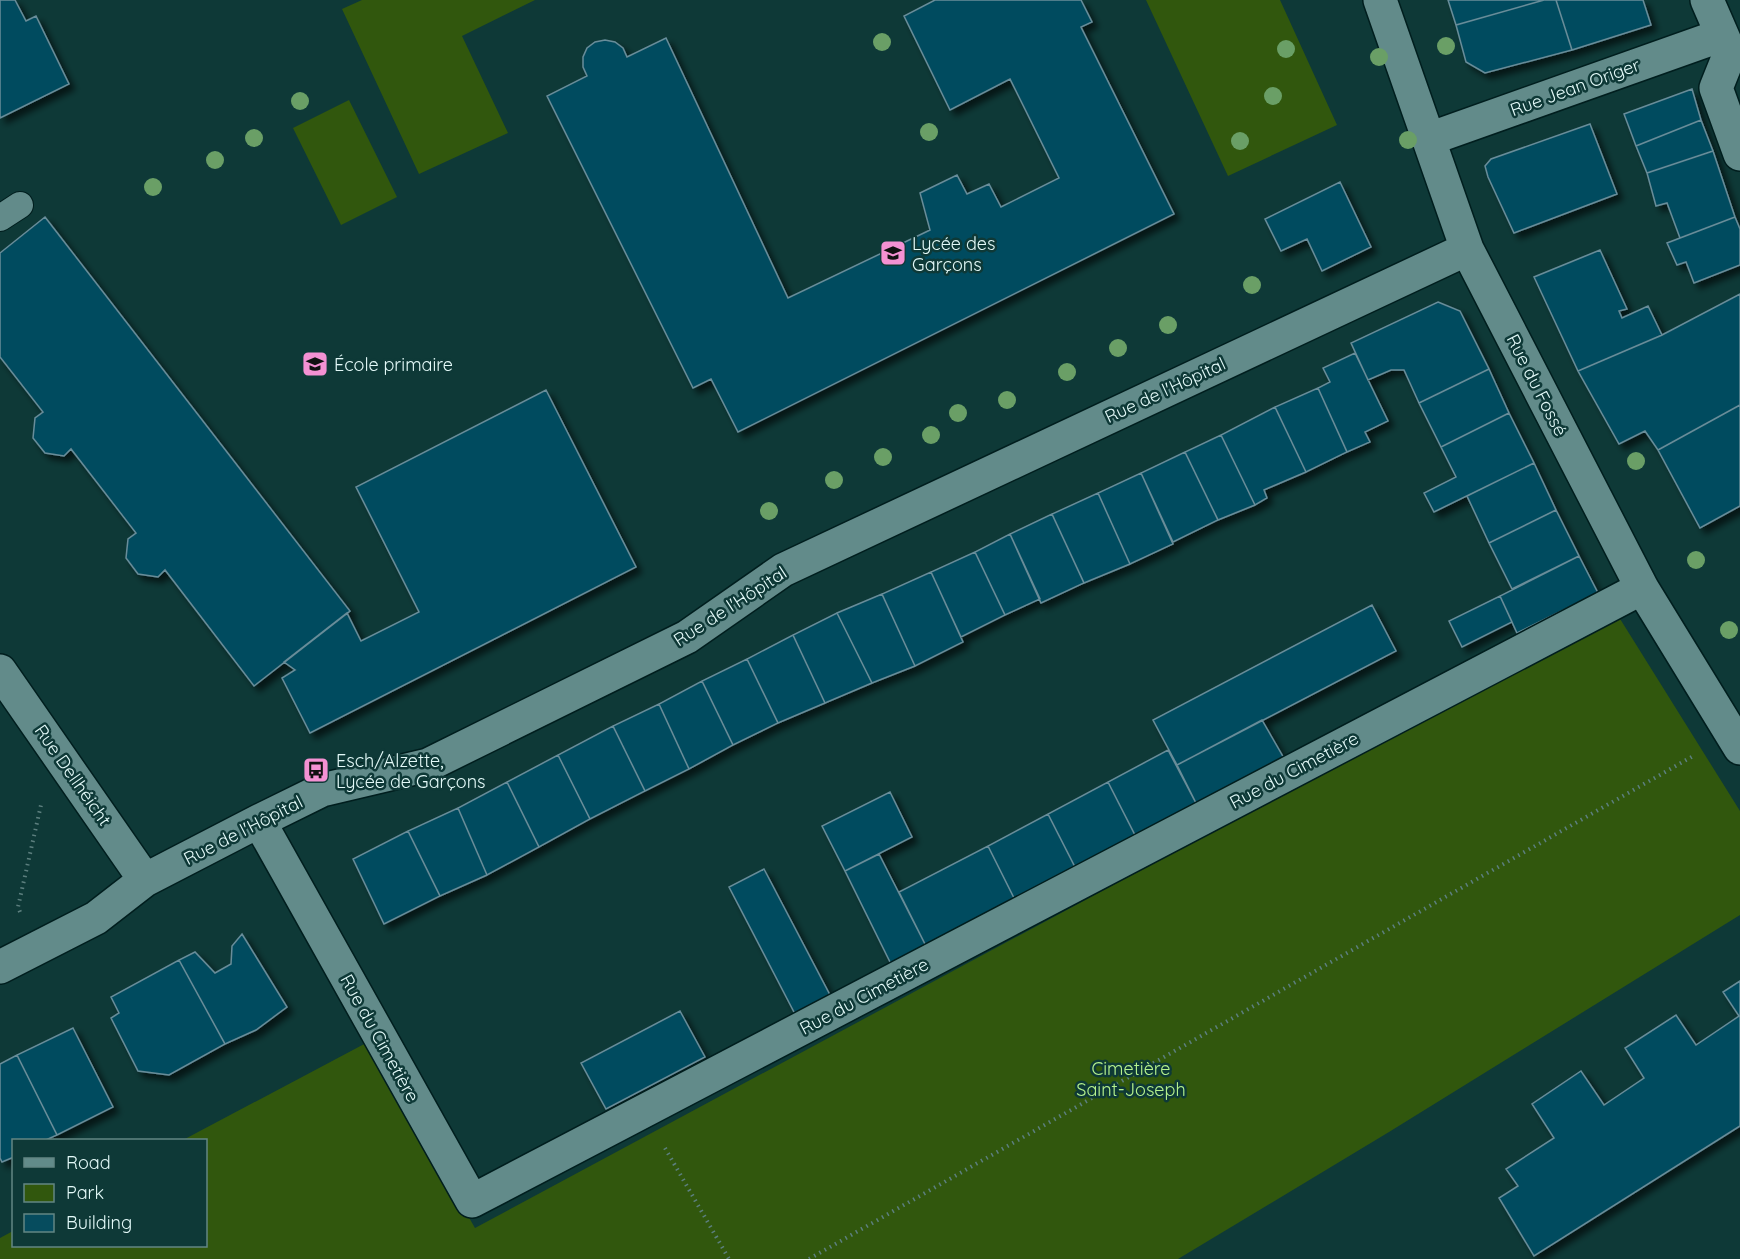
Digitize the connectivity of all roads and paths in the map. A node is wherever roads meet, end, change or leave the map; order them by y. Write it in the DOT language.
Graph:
graph roads {
  1 [pos="1380,0"];
  2 [pos="1707,0"];
  3 [pos="1731,47"];
  4 [pos="1429,139"];
  5 [pos="1740,154"];
  6 [pos="1467,249"];
  7 [pos="1642,588"];
  8 [pos="0,671"];
  9 [pos="1737,737"];
  10 [pos="54,749"];
  11 [pos="258,821"];
  12 [pos="145,880"];
  13 [pos="41,946"];
  14 [pos="0,967"];
  15 [pos="644,1111"];
  16 [pos="729,1259"];
  17 [pos="809,1259"];
  1 -- 4 [label="street, Rue du Fossé"];
  2 -- 3 [label="street"];
  3 -- 4 [label="street, Rue Jean Origer"];
  3 -- 5 [label="street"];
  4 -- 6 [label="street, Rue du Fossé"];
  6 -- 7 [label="street, Rue du Fossé"];
  6 -- 11 [label="street, Rue de l'Hôpital"];
  7 -- 9 [label="street, Rue du Fossé"];
  7 -- 15 [label="street, Rue du Cimetière"];
  8 -- 10 [label="street, Rue Dellhéicht"];
  9 -- 17 [label="path"];
  10 -- 12 [label="street, Rue Dellhéicht"];
  10 -- 13 [label="path"];
  11 -- 12 [label="street, Rue de l'Hôpital"];
  11 -- 15 [label="street, Rue du Cimetière"];
  12 -- 13 [label="street, Rue de l'Hôpital"];
  13 -- 14 [label="street, Rue de l'Hôpital"];
  15 -- 16 [label="path"];
}
